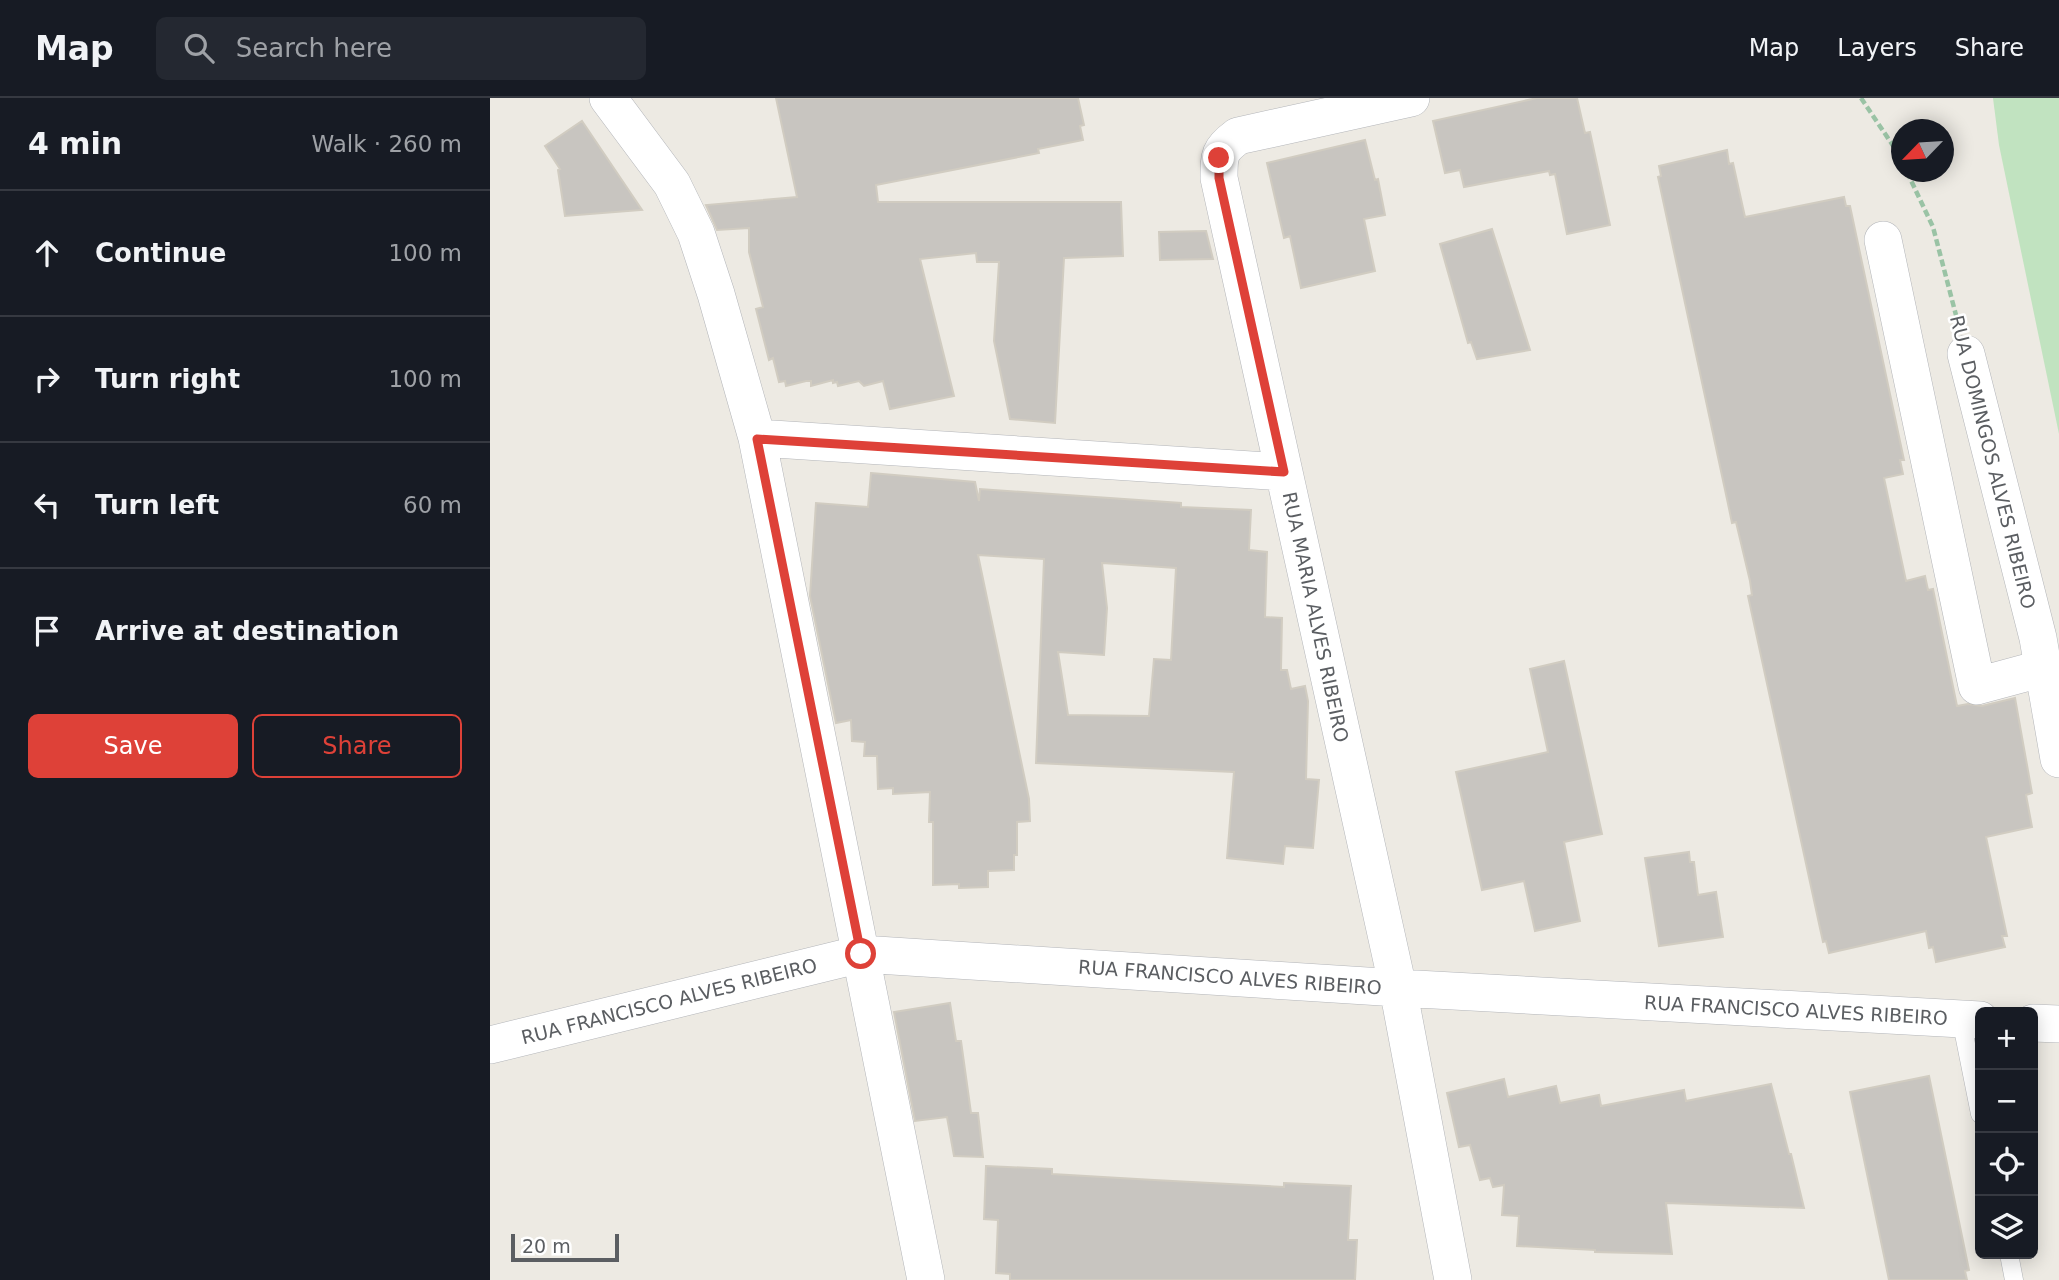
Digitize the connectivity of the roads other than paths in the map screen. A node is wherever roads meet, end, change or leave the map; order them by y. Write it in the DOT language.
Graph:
graph roads {
  1 [pos="608,98"];
  2 [pos="1411,98"];
  3 [pos="1884,240"];
  4 [pos="1966,354"];
  5 [pos="757,439"];
  6 [pos="1284,472"];
  7 [pos="2044,668"];
  8 [pos="2059,759"];
  9 [pos="861,954"];
  10 [pos="1398,988"];
  11 [pos="1971,1019"];
  12 [pos="2038,1023"];
  13 [pos="2059,1024"];
  14 [pos="490,1045"];
  15 [pos="1976,1070"];
  16 [pos="2010,1259"];
  17 [pos="926,1280"];
  18 [pos="1453,1280"];
  19 [pos="2014,1280"];
  1 -- 5 [label="street"];
  2 -- 6 [label="street, RUA MARIA ALVES RIBEIRO"];
  3 -- 7 [label="street"];
  4 -- 7 [label="street, RUA DOMINGOS ALVES RIBEIRO"];
  5 -- 6 [label="street"];
  5 -- 9 [label="street"];
  6 -- 10 [label="street, RUA MARIA ALVES RIBEIRO"];
  7 -- 8 [label="street, RUA DOMINGOS ALVES RIBEIRO"];
  9 -- 10 [label="street, RUA FRANCISCO ALVES RIBEIRO"];
  9 -- 14 [label="street, RUA FRANCISCO ALVES RIBEIRO"];
  9 -- 17 [label="street"];
  10 -- 11 [label="street, RUA FRANCISCO ALVES RIBEIRO"];
  10 -- 18 [label="street, RUA MARIA ALVES RIBEIRO"];
  11 -- 15 [label="lane"];
  12 -- 13 [label="street"];
  16 -- 19 [label="lane"];
}
